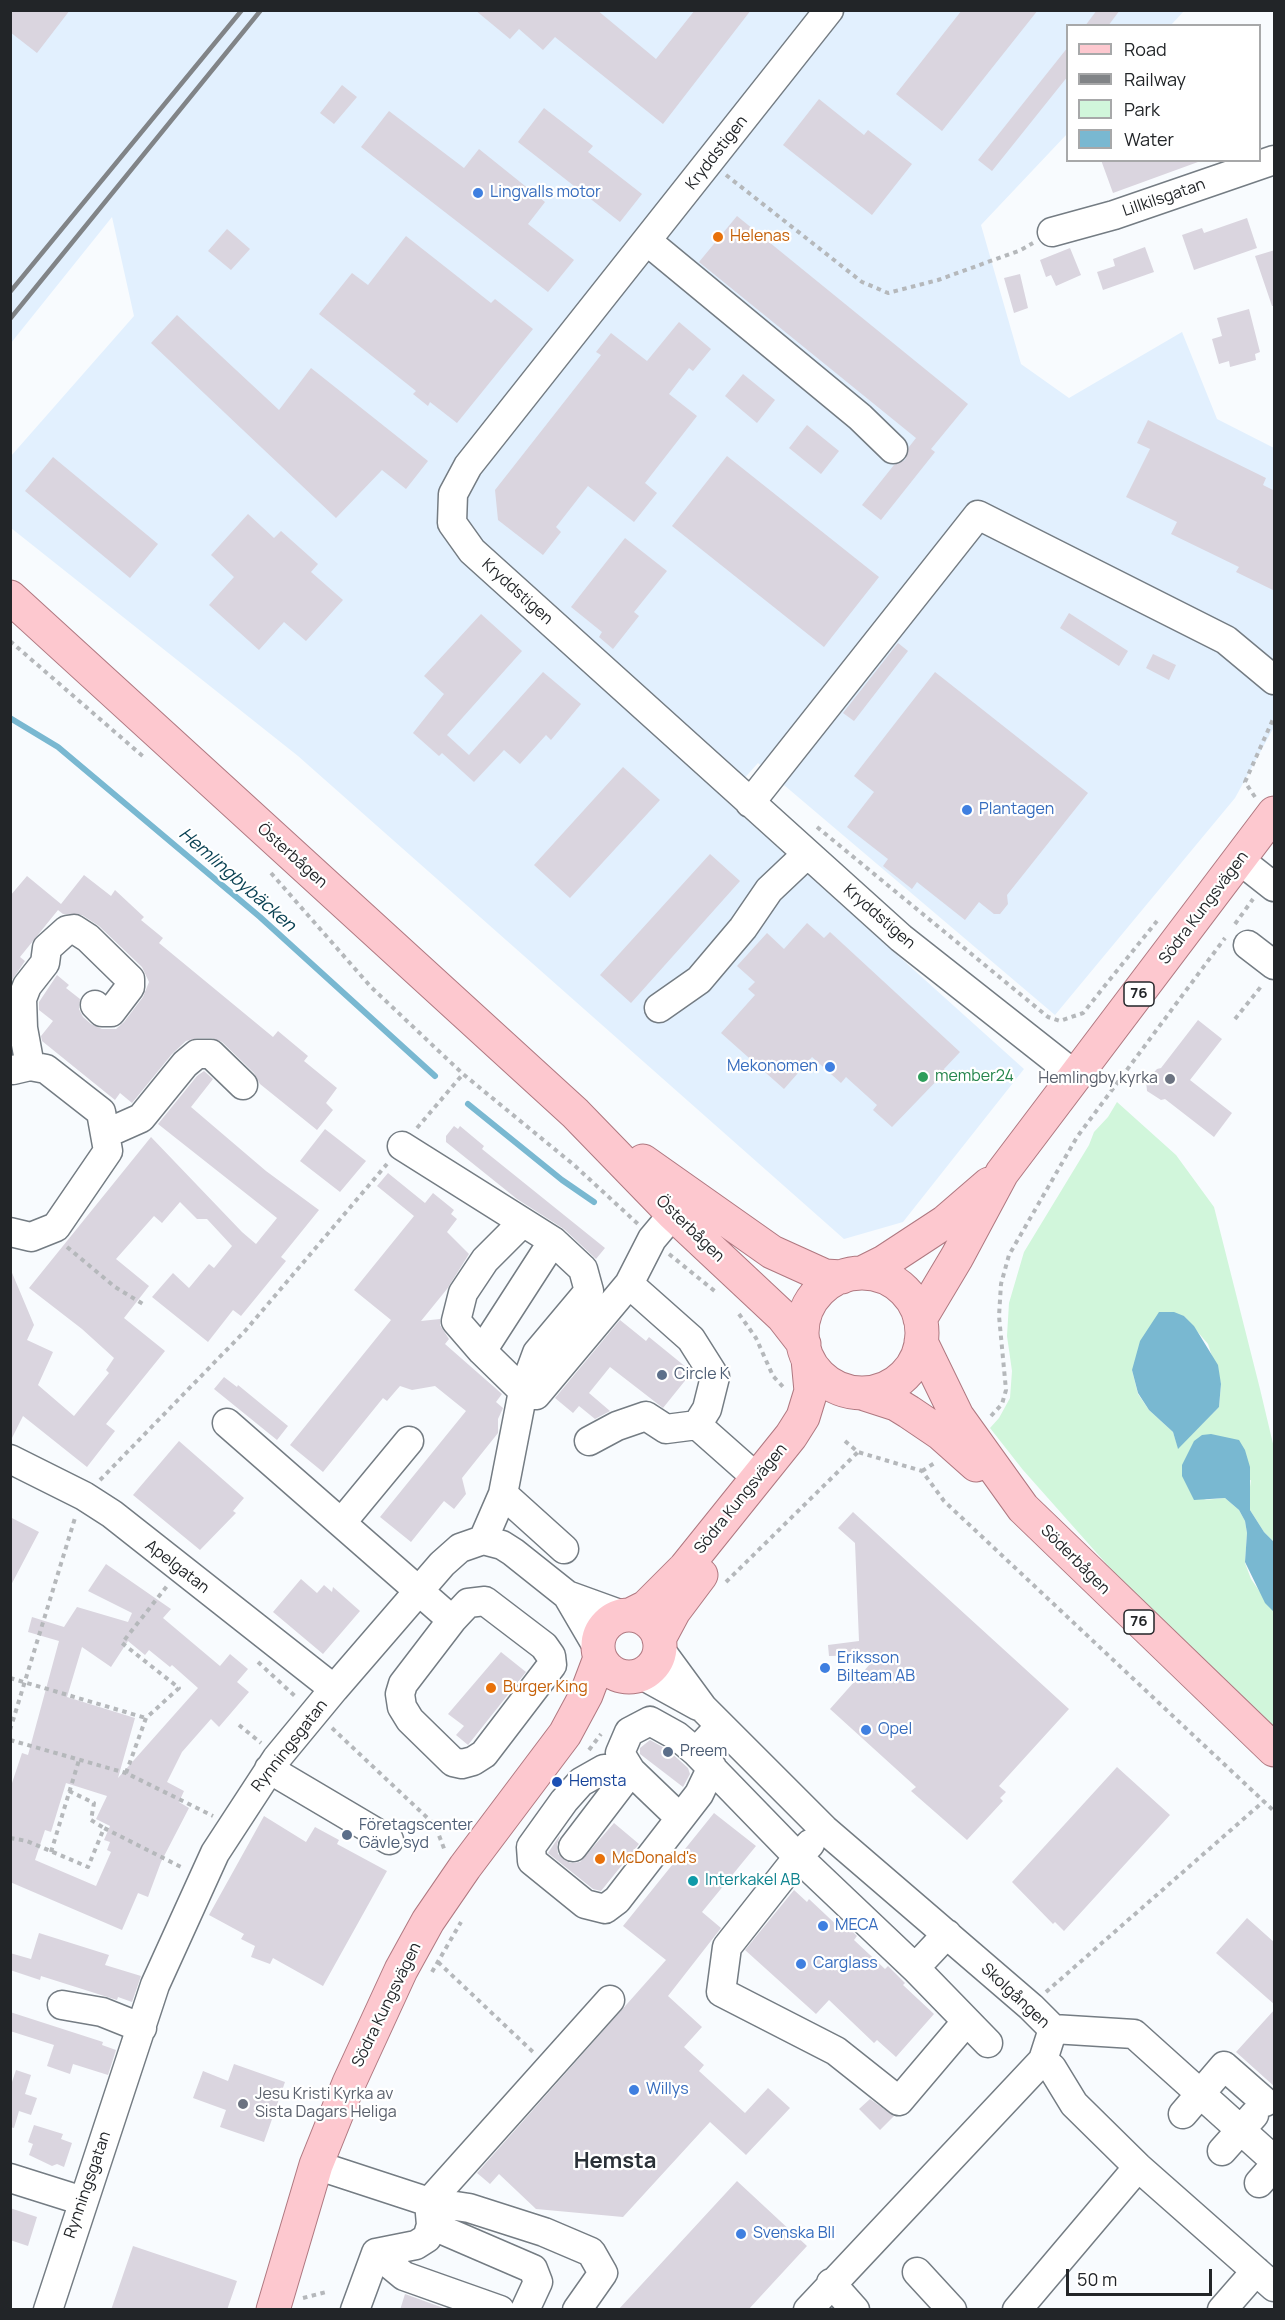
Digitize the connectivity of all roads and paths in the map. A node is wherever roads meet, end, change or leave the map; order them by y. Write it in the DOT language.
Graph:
graph roads {
  1 [pos="829,10"];
  2 [pos="1275,160"];
  3 [pos="710,162"];
  4 [pos="1052,232"];
  5 [pos="647,241"];
  6 [pos="893,449"];
  7 [pos="10,597"];
  8 [pos="10,641"];
  9 [pos="1275,680"];
  10 [pos="1275,717"];
  11 [pos="151,764"];
  12 [pos="750,802"];
  13 [pos="1269,821"];
  14 [pos="810,822"];
  15 [pos="807,854"];
  16 [pos="1240,861"];
  17 [pos="264,867"];
  18 [pos="1270,884"];
  19 [pos="1248,945"];
  20 [pos="1271,971"];
  21 [pos="95,1005"];
  22 [pos="660,1008"];
  23 [pos="1083,1013"];
  24 [pos="1235,1019"];
  25 [pos="20,1068"];
  26 [pos="463,1074"];
  27 [pos="1076,1076"];
  28 [pos="243,1085"];
  29 [pos="575,1113"];
  30 [pos="105,1134"];
  31 [pos="402,1146"];
  32 [pos="1002,1173"];
  33 [pos="673,1214"];
  34 [pos="521,1224"];
  35 [pos="49,1230"];
  36 [pos="10,1232"];
  37 [pos="652,1239"];
  38 [pos="553,1241"];
  39 [pos="853,1275"];
  40 [pos="629,1284"];
  41 [pos="723,1297"];
  42 [pos="143,1304"];
  43 [pos="738,1312"];
  44 [pos="920,1331"];
  45 [pos="482,1351"];
  46 [pos="806,1352"];
  47 [pos="530,1393"];
  48 [pos="857,1393"];
  49 [pos="792,1398"];
  50 [pos="991,1416"];
  51 [pos="227,1423"];
  52 [pos="697,1425"];
  53 [pos="409,1441"];
  54 [pos="589,1441"];
  55 [pos="845,1441"];
  56 [pos="858,1452"];
  57 [pos="10,1460"];
  58 [pos="937,1461"];
  59 [pos="922,1471"];
  60 [pos="758,1479"];
  61 [pos="1008,1491"];
  62 [pos="503,1494"];
  63 [pos="84,1496"];
  64 [pos="342,1522"];
  65 [pos="483,1540"];
  66 [pos="564,1549"];
  67 [pos="171,1581"];
  68 [pos="724,1584"];
  69 [pos="420,1589"];
  70 [pos="567,1595"];
  71 [pos="628,1616"];
  72 [pos="452,1620"];
  73 [pos="659,1643"];
  74 [pos="599,1653"];
  75 [pos="250,1654"];
  76 [pos="636,1675"];
  77 [pos="10,1678"];
  78 [pos="25,1682"];
  79 [pos="334,1689"];
  80 [pos="316,1713"];
  81 [pos="711,1717"];
  82 [pos="146,1718"];
  83 [pos="10,1730"];
  84 [pos="603,1730"];
  85 [pos="10,1740"];
  86 [pos="575,1745"];
  87 [pos="1275,1750"];
  88 [pos="704,1759"];
  89 [pos="79,1760"];
  90 [pos="269,1769"];
  91 [pos="632,1771"];
  92 [pos="126,1773"];
  93 [pos="69,1791"];
  94 [pos="1264,1801"];
  95 [pos="1275,1811"];
  96 [pos="680,1818"];
  97 [pos="232,1826"];
  98 [pos="104,1828"];
  99 [pos="824,1829"];
  100 [pos="10,1838"];
  101 [pos="389,1840"];
  102 [pos="573,1847"];
  103 [pos="51,1852"];
  104 [pos="798,1857"];
  105 [pos="465,1867"];
  106 [pos="202,1877"];
  107 [pos="467,1911"];
  108 [pos="947,1934"];
  109 [pos="438,1962"];
  110 [pos="915,1968"];
  111 [pos="427,1981"];
  112 [pos="610,2000"];
  113 [pos="62,2005"];
  114 [pos="1031,2007"];
  115 [pos="966,2022"];
  116 [pos="142,2028"];
  117 [pos="1053,2029"];
  118 [pos="988,2043"];
  119 [pos="1043,2060"];
  120 [pos="549,2068"];
  121 [pos="1192,2104"];
  122 [pos="1270,2106"];
  123 [pos="1241,2130"];
  124 [pos="1222,2151"];
  125 [pos="316,2166"];
  126 [pos="1138,2167"];
  127 [pos="1269,2169"];
  128 [pos="10,2178"];
  129 [pos="82,2201"];
  130 [pos="430,2214"];
  131 [pos="376,2253"];
  132 [pos="917,2272"];
  133 [pos="1265,2279"];
  134 [pos="831,2283"];
  135 [pos="300,2289"];
  136 [pos="326,2292"];
  137 [pos="285,2305"];
  138 [pos="48,2310"];
  139 [pos="355,2310"];
  140 [pos="500,2310"];
  141 [pos="525,2310"];
  142 [pos="577,2310"];
  143 [pos="808,2310"];
  144 [pos="855,2310"];
  145 [pos="952,2310"];
  146 [pos="1017,2310"];
  147 [pos="1222,2310"];
  1 -- 3 [label="street, Kryddstigen"];
  2 -- 4 [label="street, Lillkilsgatan"];
  3 -- 4 [label="path"];
  3 -- 5 [label="street, Kryddstigen"];
  5 -- 6 [label="street"];
  5 -- 12 [label="street, Kryddstigen"];
  7 -- 29 [label="main road, Österbågen"];
  8 -- 11 [label="path"];
  9 -- 12 [label="street"];
  10 -- 13 [label="path"];
  12 -- 15 [label="street, Kryddstigen"];
  13 -- 16 [label="main road, Södra Kungsvägen / 76"];
  14 -- 23 [label="path"];
  15 -- 22 [label="street"];
  15 -- 27 [label="street, Kryddstigen"];
  16 -- 18 [label="street"];
  16 -- 27 [label="main road, Södra Kungsvägen / 76"];
  17 -- 26 [label="path"];
  18 -- 50 [label="path"];
  19 -- 20 [label="street"];
  20 -- 24 [label="path"];
  21 -- 25 [label="street"];
  25 -- 30 [label="street"];
  26 -- 31 [label="path"];
  26 -- 37 [label="path"];
  27 -- 32 [label="main road, Södra Kungsvägen / 76"];
  28 -- 30 [label="street"];
  29 -- 33 [label="main road, Österbågen"];
  29 -- 39 [label="main road, Österbågen"];
  30 -- 35 [label="street"];
  31 -- 34 [label="street"];
  31 -- 63 [label="path"];
  32 -- 39 [label="main road, Södra Kungsvägen / 76"];
  32 -- 44 [label="main road, Södra Kungsvägen / 76"];
  33 -- 37 [label="street"];
  33 -- 46 [label="main road, Österbågen"];
  34 -- 38 [label="street"];
  34 -- 45 [label="street"];
  35 -- 36 [label="street"];
  35 -- 42 [label="path"];
  37 -- 40 [label="street"];
  37 -- 41 [label="path"];
  38 -- 45 [label="street"];
  38 -- 47 [label="street"];
  39 -- 44 [label="main road"];
  39 -- 46 [label="main road"];
  40 -- 47 [label="street"];
  40 -- 52 [label="street"];
  43 -- 49 [label="path"];
  44 -- 48 [label="main road"];
  44 -- 61 [label="main road, Söderbågen / 76"];
  45 -- 47 [label="street"];
  46 -- 48 [label="main road"];
  46 -- 60 [label="main road, Södra Kungsvägen"];
  47 -- 62 [label="street"];
  48 -- 61 [label="main road, Söderbågen / 76"];
  48 -- 73 [label="main road, Södra Kungsvägen"];
  51 -- 64 [label="street"];
  52 -- 54 [label="street"];
  52 -- 60 [label="street"];
  53 -- 64 [label="street"];
  55 -- 56 [label="path"];
  56 -- 59 [label="path"];
  56 -- 68 [label="path"];
  57 -- 63 [label="street, Apelgatan"];
  58 -- 59 [label="path"];
  59 -- 94 [label="path"];
  60 -- 71 [label="main road, Södra Kungsvägen"];
  61 -- 87 [label="main road, Söderbågen / 76"];
  62 -- 65 [label="street"];
  62 -- 66 [label="street"];
  63 -- 78 [label="path"];
  63 -- 79 [label="street, Apelgatan"];
  64 -- 69 [label="street"];
  65 -- 69 [label="street, Rynningsgatan"];
  65 -- 70 [label="street"];
  67 -- 82 [label="path"];
  69 -- 72 [label="street"];
  69 -- 79 [label="street, Rynningsgatan"];
  70 -- 71 [label="street"];
  70 -- 74 [label="street"];
  71 -- 73 [label="main road"];
  71 -- 74 [label="main road"];
  72 -- 72 [label="street"];
  73 -- 76 [label="main road"];
  73 -- 81 [label="street, Skolgången"];
  74 -- 76 [label="main road"];
  74 -- 86 [label="main road, Södra Kungsvägen"];
  75 -- 80 [label="path"];
  76 -- 81 [label="street, Skolgången"];
  76 -- 86 [label="main road, Södra Kungsvägen"];
  77 -- 78 [label="path"];
  78 -- 82 [label="path"];
  78 -- 83 [label="path"];
  79 -- 80 [label="street, Rynningsgatan"];
  80 -- 90 [label="street, Rynningsgatan"];
  80 -- 105 [label="path"];
  81 -- 88 [label="street"];
  81 -- 99 [label="street, Skolgången"];
  82 -- 92 [label="path"];
  84 -- 86 [label="path"];
  85 -- 89 [label="path"];
  86 -- 105 [label="main road, Södra Kungsvägen"];
  88 -- 91 [label="street"];
  88 -- 96 [label="street"];
  88 -- 104 [label="street"];
  89 -- 92 [label="path"];
  89 -- 93 [label="path"];
  90 -- 97 [label="street, Rynningsgatan"];
  90 -- 101 [label="street"];
  91 -- 96 [label="street"];
  91 -- 96 [label="street"];
  91 -- 102 [label="street"];
  92 -- 97 [label="path"];
  93 -- 98 [label="path"];
  93 -- 103 [label="path"];
  94 -- 95 [label="path"];
  94 -- 114 [label="path"];
  97 -- 106 [label="street, Rynningsgatan"];
  98 -- 103 [label="path"];
  98 -- 106 [label="path"];
  99 -- 104 [label="street"];
  99 -- 108 [label="street, Skolgången"];
  100 -- 103 [label="path"];
  104 -- 110 [label="street"];
  104 -- 115 [label="street"];
  105 -- 125 [label="main road, Södra Kungsvägen"];
  106 -- 116 [label="street, Rynningsgatan"];
  107 -- 109 [label="path"];
  108 -- 110 [label="street"];
  108 -- 114 [label="street, Skolgången"];
  109 -- 111 [label="path"];
  109 -- 120 [label="path"];
  110 -- 115 [label="street"];
  112 -- 120 [label="street"];
  113 -- 116 [label="street"];
  114 -- 117 [label="street, Skolgången"];
  115 -- 118 [label="street"];
  116 -- 129 [label="street, Rynningsgatan"];
  117 -- 119 [label="street, Skolgången"];
  117 -- 121 [label="street"];
  119 -- 126 [label="street"];
  119 -- 134 [label="street, Skolgången"];
  120 -- 130 [label="street"];
  121 -- 122 [label="street"];
  121 -- 123 [label="street"];
  122 -- 123 [label="street"];
  123 -- 124 [label="street"];
  123 -- 127 [label="street"];
  125 -- 130 [label="street"];
  125 -- 137 [label="main road, Södra Kungsvägen"];
  126 -- 133 [label="street"];
  126 -- 146 [label="street"];
  128 -- 129 [label="street"];
  129 -- 138 [label="street, Rynningsgatan"];
  130 -- 131 [label="street"];
  130 -- 141 [label="street"];
  130 -- 142 [label="street"];
  131 -- 139 [label="street"];
  131 -- 140 [label="street"];
  132 -- 145 [label="street"];
  133 -- 147 [label="street"];
  134 -- 143 [label="street, Skolgången"];
  134 -- 144 [label="street"];
  135 -- 137 [label="path"];
  136 -- 137 [label="path"];
}
